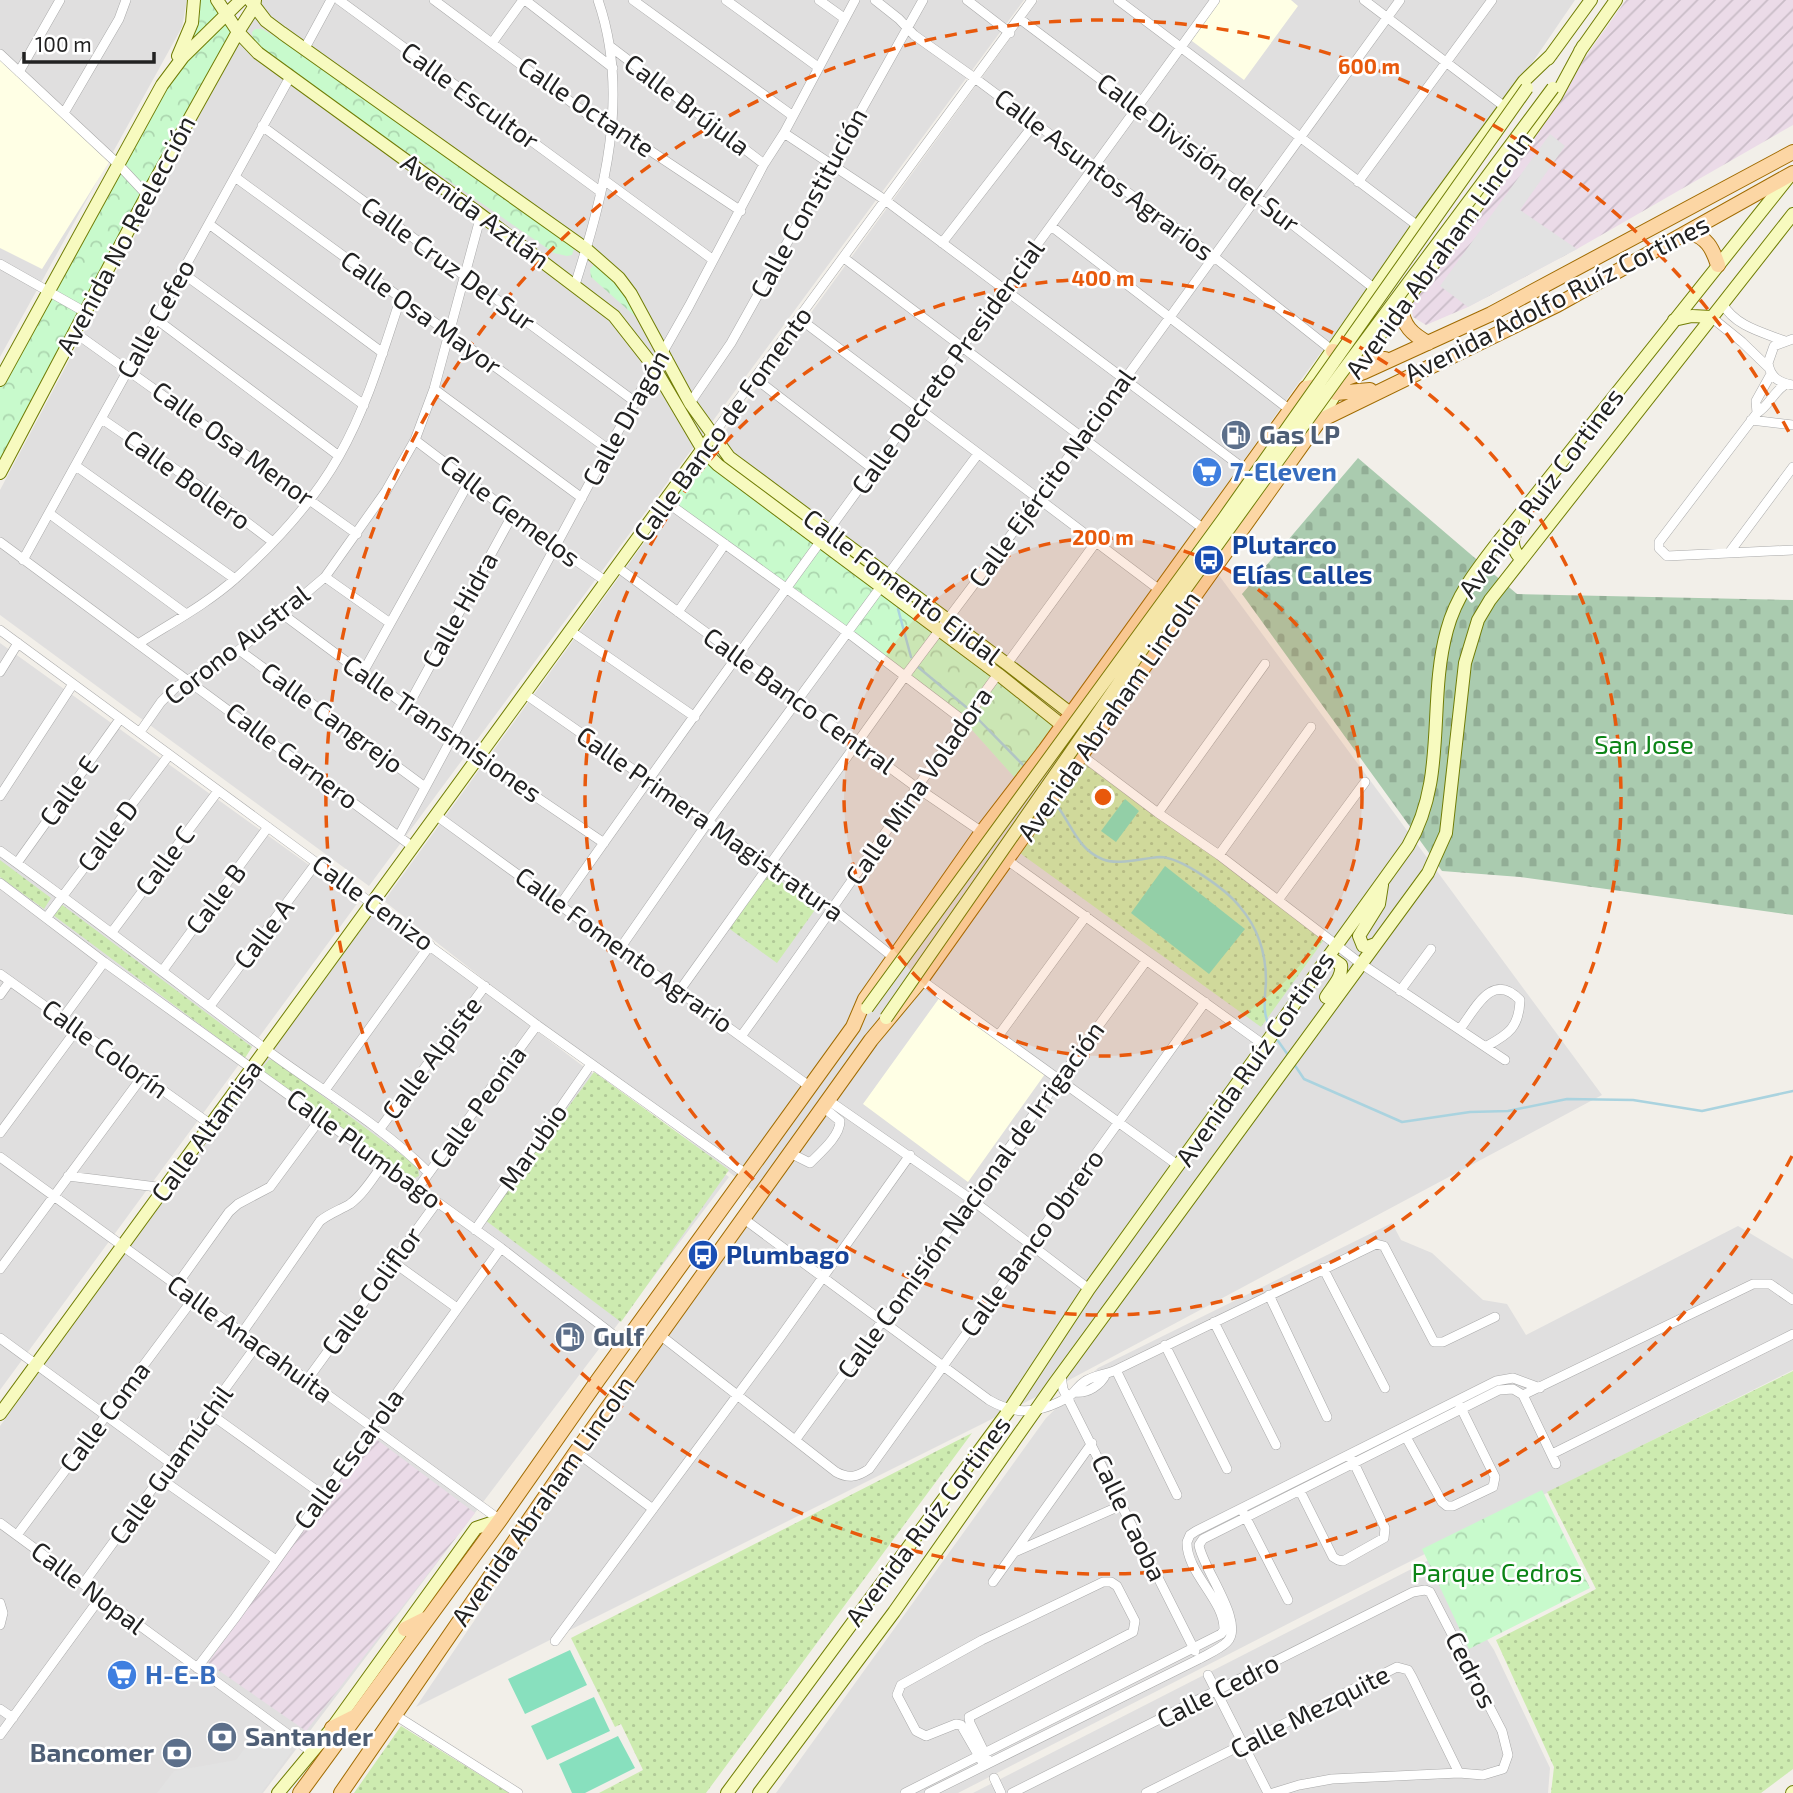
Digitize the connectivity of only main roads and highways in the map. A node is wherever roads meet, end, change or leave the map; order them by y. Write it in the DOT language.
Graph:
graph roads {
  1 [pos="194,0"];
  2 [pos="217,0"];
  3 [pos="241,0"];
  4 [pos="1591,0"];
  5 [pos="1616,0"];
  6 [pos="253,2"];
  7 [pos="226,14"];
  8 [pos="238,32"];
  9 [pos="1583,46"];
  10 [pos="1551,55"];
  11 [pos="172,69"];
  12 [pos="1793,152"];
  13 [pos="1792,173"];
  14 [pos="1793,214"];
  15 [pos="1665,220"];
  16 [pos="1689,232"];
  17 [pos="1718,265"];
  18 [pos="1599,281"];
  19 [pos="1401,307"];
  20 [pos="1362,309"];
  21 [pos="1711,317"];
  22 [pos="1674,321"];
  23 [pos="1387,324"];
  24 [pos="1428,343"];
  25 [pos="1334,351"];
  26 [pos="1362,359"];
  27 [pos="1394,359"];
  28 [pos="1348,379"];
  29 [pos="0,380"];
  30 [pos="1312,383"];
  31 [pos="1389,387"];
  32 [pos="1336,393"];
  33 [pos="1319,421"];
  34 [pos="712,436"];
  35 [pos="1578,440"];
  36 [pos="703,450"];
  37 [pos="0,472"];
  38 [pos="1520,558"];
  39 [pos="944,626"];
  40 [pos="1066,720"];
  41 [pos="1088,744"];
  42 [pos="1045,750"];
  43 [pos="1071,770"];
  44 [pos="413,847"];
  45 [pos="1382,881"];
  46 [pos="1375,944"];
  47 [pos="1319,968"];
  48 [pos="853,1027"];
  49 [pos="871,1040"];
  50 [pos="1302,1043"];
  51 [pos="0,1414"];
  52 [pos="500,1520"];
  53 [pos="430,1616"];
  54 [pos="405,1629"];
  55 [pos="358,1716"];
  56 [pos="332,1728"];
  57 [pos="278,1793"];
  58 [pos="300,1793"];
  59 [pos="341,1793"];
  60 [pos="727,1793"];
  61 [pos="759,1793"];
  1 -- 11 [label="main road"];
  2 -- 7 [label="main road, Avenida Aztlán"];
  3 -- 7 [label="main road, Avenida No Reelección"];
  4 -- 10 [label="main road"];
  5 -- 9 [label="main road, Avenida Abraham Lincoln"];
  6 -- 8 [label="main road, Avenida No Reelección"];
  6 -- 34 [label="main road, Avenida Aztlán"];
  7 -- 8 [label="main road, Avenida Aztlán"];
  7 -- 11 [label="main road, Avenida No Reelección"];
  8 -- 36 [label="main road, Avenida Aztlán"];
  8 -- 37 [label="main road, Avenida No Reelección"];
  9 -- 19 [label="main road, Avenida Abraham Lincoln"];
  9 -- 49 [label="main road, Avenida Abraham Lincoln, bridge"];
  10 -- 20 [label="main road, Avenida Abraham Lincoln"];
  10 -- 48 [label="main road, bridge"];
  11 -- 29 [label="main road, Avenida No Reelección"];
  12 -- 15 [label="main road, Avenida Adolfo Ruíz Cortines"];
  13 -- 16 [label="main road, Avenida Adolfo Ruíz Cortines"];
  13 -- 17 [label="main road, Avenida Ruíz Cortines"];
  14 -- 21 [label="main road"];
  15 -- 18 [label="main road"];
  15 -- 24 [label="main road, Avenida Adolfo Ruíz Cortines"];
  16 -- 17 [label="main road"];
  16 -- 18 [label="main road, Avenida Adolfo Ruíz Cortines"];
  17 -- 22 [label="main road, Avenida Ruíz Cortines"];
  18 -- 31 [label="main road, Avenida Adolfo Ruíz Cortines"];
  19 -- 23 [label="main road, Avenida Abraham Lincoln"];
  19 -- 24 [label="main road"];
  20 -- 23 [label="main road"];
  20 -- 25 [label="main road, Avenida Abraham Lincoln"];
  21 -- 22 [label="main road"];
  21 -- 38 [label="main road, Avenida Ruíz Cortines"];
  22 -- 35 [label="main road, Avenida Ruíz Cortines"];
  23 -- 26 [label="main road, Avenida Abraham Lincoln"];
  24 -- 27 [label="main road, Avenida Adolfo Ruíz Cortines"];
  25 -- 26 [label="main road"];
  25 -- 30 [label="main road, Avenida Abraham Lincoln"];
  26 -- 27 [label="main road"];
  26 -- 28 [label="main road, Avenida Abraham Lincoln"];
  27 -- 28 [label="main road, Avenida Adolfo Ruíz Cortines"];
  28 -- 30 [label="main road, Avenida Adolfo Ruíz Cortines"];
  28 -- 32 [label="main road, Avenida Abraham Lincoln"];
  30 -- 32 [label="main road"];
  30 -- 40 [label="main road, Avenida Abraham Lincoln"];
  31 -- 32 [label="main road"];
  31 -- 33 [label="main road, Avenida Adolfo Ruíz Cortines"];
  32 -- 33 [label="main road, Avenida Abraham Lincoln"];
  33 -- 41 [label="main road, Avenida Abraham Lincoln"];
  34 -- 36 [label="main road, Calle Banco de Fomento"];
  34 -- 39 [label="main road, Calle Fomento Ejidal"];
  35 -- 38 [label="main road"];
  35 -- 45 [label="main road, Avenida Ruíz Cortines"];
  36 -- 39 [label="main road, Calle Fomento Ejidal"];
  36 -- 44 [label="main road, Calle Banco de Fomento"];
  38 -- 46 [label="main road, Avenida Ruíz Cortines"];
  39 -- 40 [label="main road, Calle Fomento Ejidal"];
  40 -- 41 [label="main road, Calle Fomento Ejidal"];
  40 -- 42 [label="main road, Avenida Abraham Lincoln"];
  41 -- 43 [label="main road, Avenida Abraham Lincoln"];
  42 -- 43 [label="main road"];
  42 -- 48 [label="main road, Avenida Abraham Lincoln"];
  43 -- 49 [label="main road, Avenida Abraham Lincoln"];
  44 -- 51 [label="main road, Calle Altamisa"];
  45 -- 46 [label="main road"];
  45 -- 47 [label="main road, Avenida Ruíz Cortines"];
  46 -- 50 [label="main road, Avenida Ruíz Cortines"];
  47 -- 50 [label="main road"];
  47 -- 60 [label="main road, Avenida Ruíz Cortines"];
  48 -- 52 [label="main road, Avenida Abraham Lincoln"];
  49 -- 59 [label="main road, Avenida Abraham Lincoln"];
  50 -- 61 [label="main road, Avenida Ruíz Cortines"];
  52 -- 53 [label="main road, Avenida Abraham Lincoln"];
  52 -- 54 [label="main road"];
  53 -- 54 [label="main road"];
  53 -- 55 [label="main road, Avenida Abraham Lincoln"];
  54 -- 56 [label="main road"];
  55 -- 56 [label="main road"];
  55 -- 58 [label="main road, Avenida Abraham Lincoln"];
  56 -- 57 [label="main road"];
}
